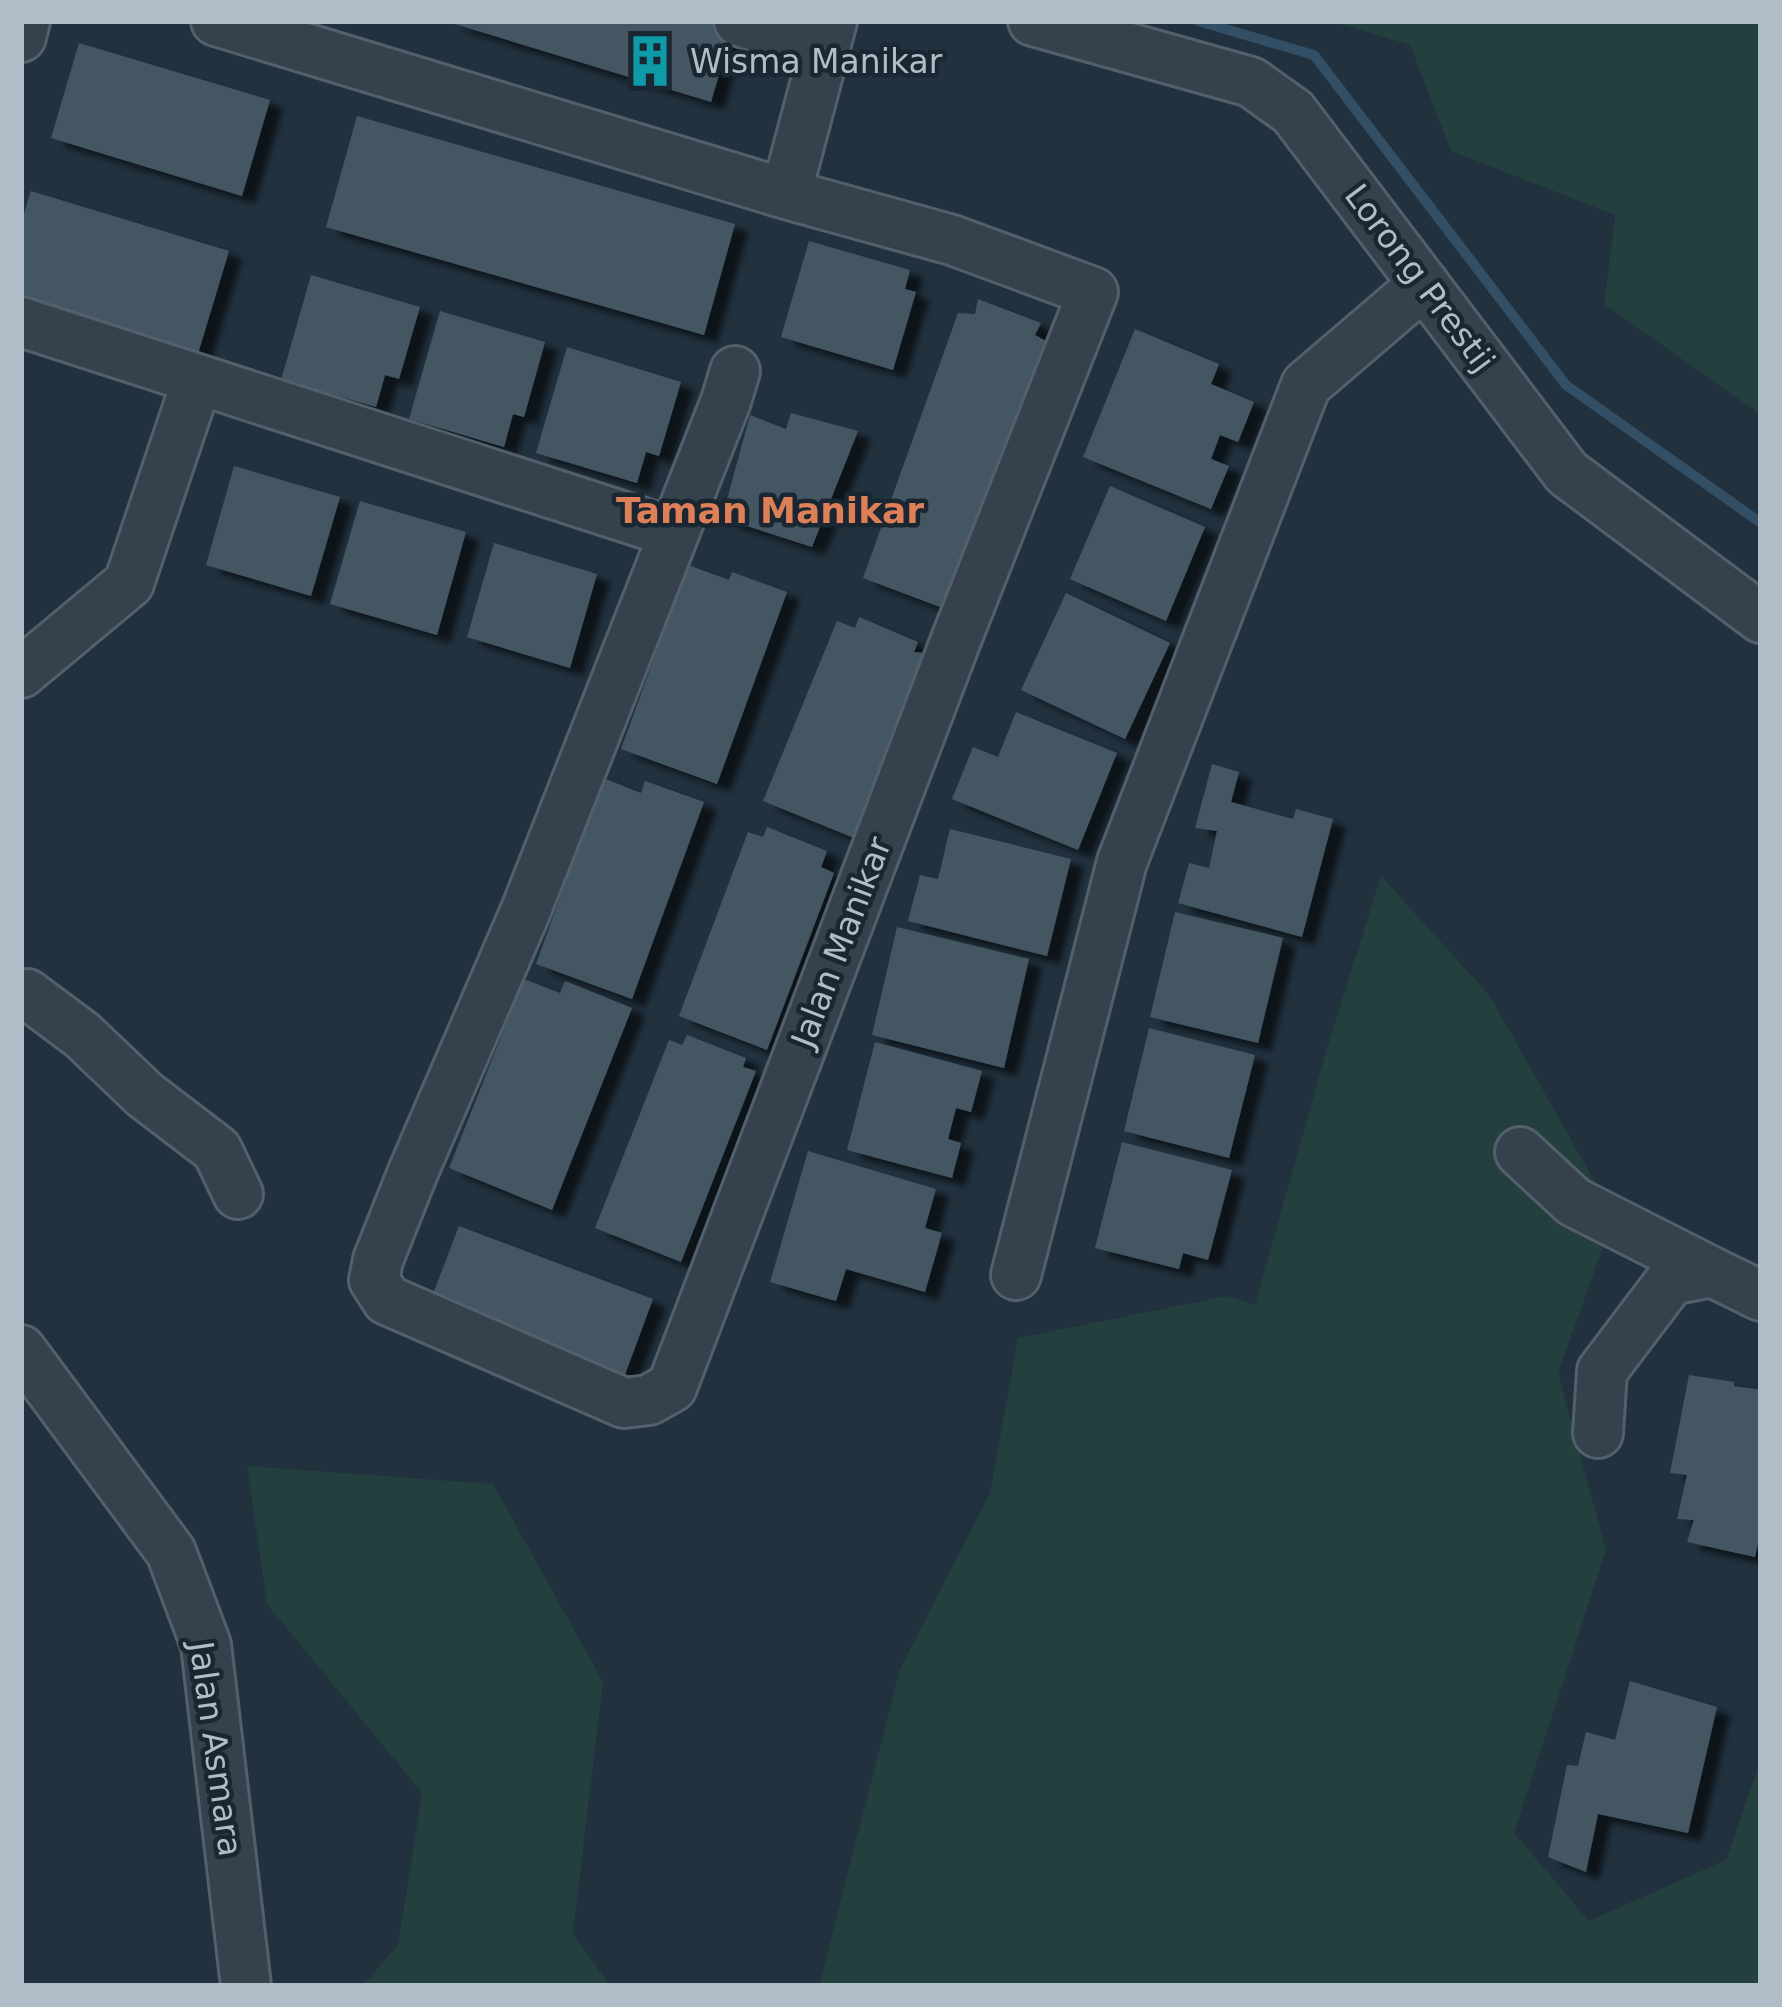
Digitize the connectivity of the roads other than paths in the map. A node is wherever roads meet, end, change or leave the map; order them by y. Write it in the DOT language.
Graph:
graph roads {
  1 [pos="25,21"];
  2 [pos="216,21"];
  3 [pos="740,21"];
  4 [pos="1034,21"];
  5 [pos="828,35"];
  6 [pos="21,37"];
  7 [pos="786,194"];
  8 [pos="1424,284"];
  9 [pos="21,322"];
  10 [pos="735,371"];
  11 [pos="197,381"];
  12 [pos="674,532"];
  13 [pos="1761,618"];
  14 [pos="21,673"];
  15 [pos="21,995"];
  16 [pos="1520,1152"];
  17 [pos="238,1194"];
  18 [pos="1712,1273"];
  19 [pos="1016,1275"];
  20 [pos="1761,1296"];
  21 [pos="21,1350"];
  22 [pos="1598,1433"];
  23 [pos="246,1986"];
  1 -- 6 [label="street"];
  2 -- 7 [label="street, Jalan Manikar"];
  3 -- 5 [label="street"];
  4 -- 8 [label="street, Lorong Prestij"];
  5 -- 7 [label="street"];
  7 -- 12 [label="street, Jalan Manikar"];
  8 -- 13 [label="street, Lorong Prestij"];
  8 -- 19 [label="street"];
  9 -- 11 [label="street"];
  10 -- 12 [label="street, Jalan Manikar"];
  11 -- 12 [label="street"];
  11 -- 14 [label="street"];
  15 -- 17 [label="street"];
  16 -- 18 [label="street"];
  18 -- 20 [label="street"];
  18 -- 22 [label="street"];
  21 -- 23 [label="street, Jalan Asmara"];
}
